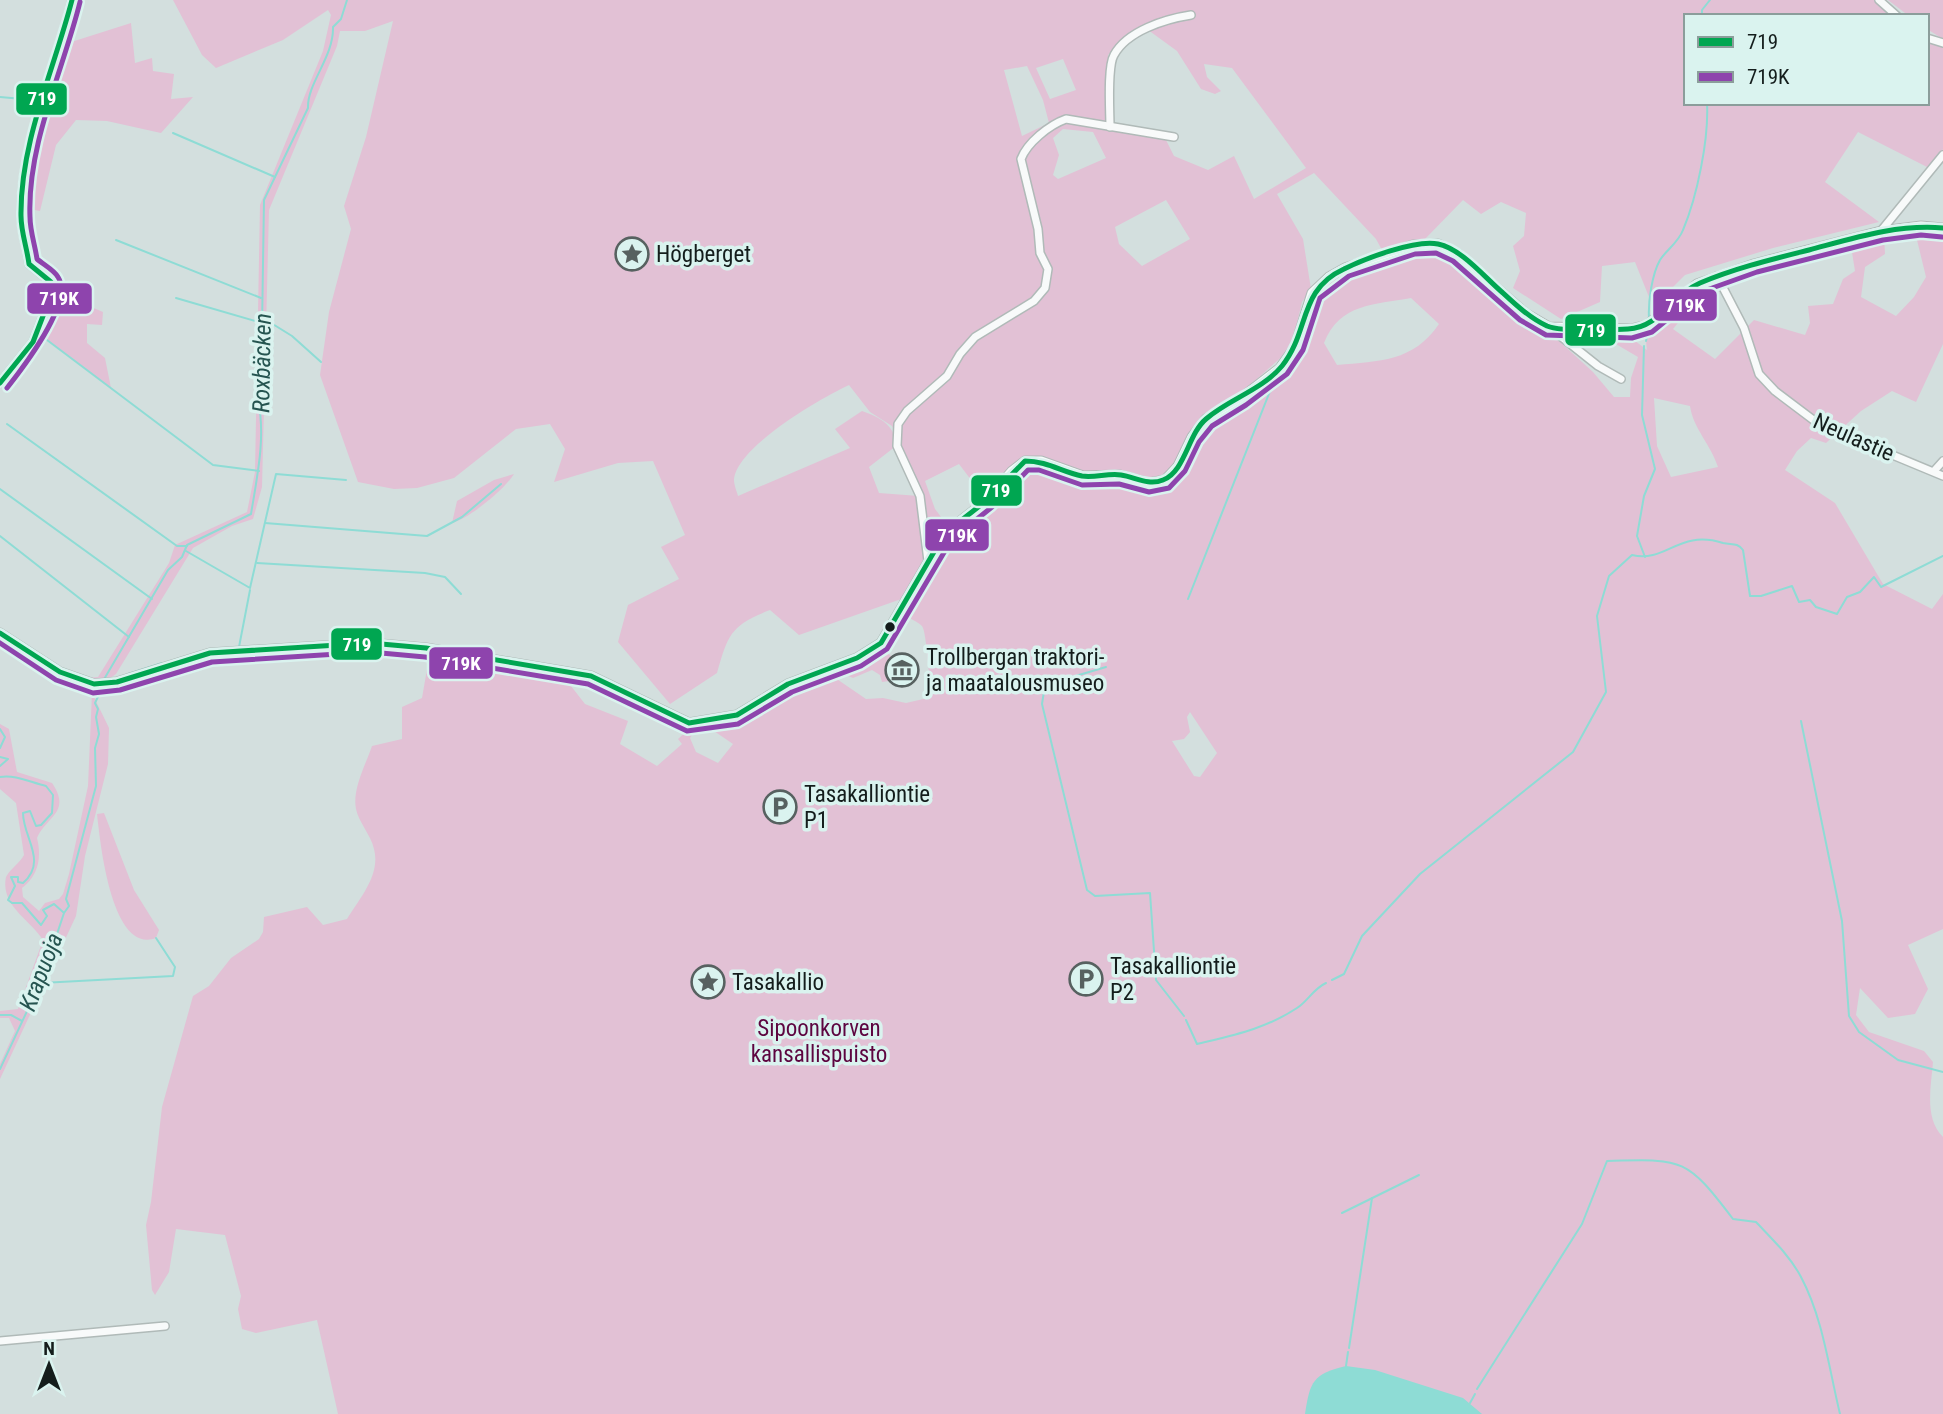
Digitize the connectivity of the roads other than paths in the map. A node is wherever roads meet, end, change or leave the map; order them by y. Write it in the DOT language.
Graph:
graph roads {
  1 [pos="72,0"];
  2 [pos="1879,0"];
  3 [pos="1895,14"];
  4 [pos="1191,15"];
  5 [pos="1110,127"];
  6 [pos="1174,137"];
  7 [pos="1943,155"];
  8 [pos="1943,228"];
  9 [pos="1881,231"];
  10 [pos="1717,276"];
  11 [pos="1549,327"];
  12 [pos="1621,379"];
  13 [pos="0,383"];
  14 [pos="1943,461"];
  15 [pos="1934,471"];
  16 [pos="1943,476"];
  17 [pos="928,562"];
  18 [pos="0,633"];
  19 [pos="165,1326"];
  20 [pos="0,1341"];
  1 -- 13 [label="street"];
  2 -- 3 [label="street"];
  4 -- 5 [label="street"];
  5 -- 6 [label="street"];
  5 -- 17 [label="street"];
  7 -- 9 [label="street"];
  8 -- 9 [label="street"];
  9 -- 10 [label="street"];
  10 -- 11 [label="street"];
  10 -- 15 [label="street, Neulastie"];
  11 -- 12 [label="street"];
  11 -- 17 [label="street"];
  14 -- 15 [label="street"];
  15 -- 16 [label="street, Neulastie"];
  17 -- 18 [label="street"];
  19 -- 20 [label="street"];
}
